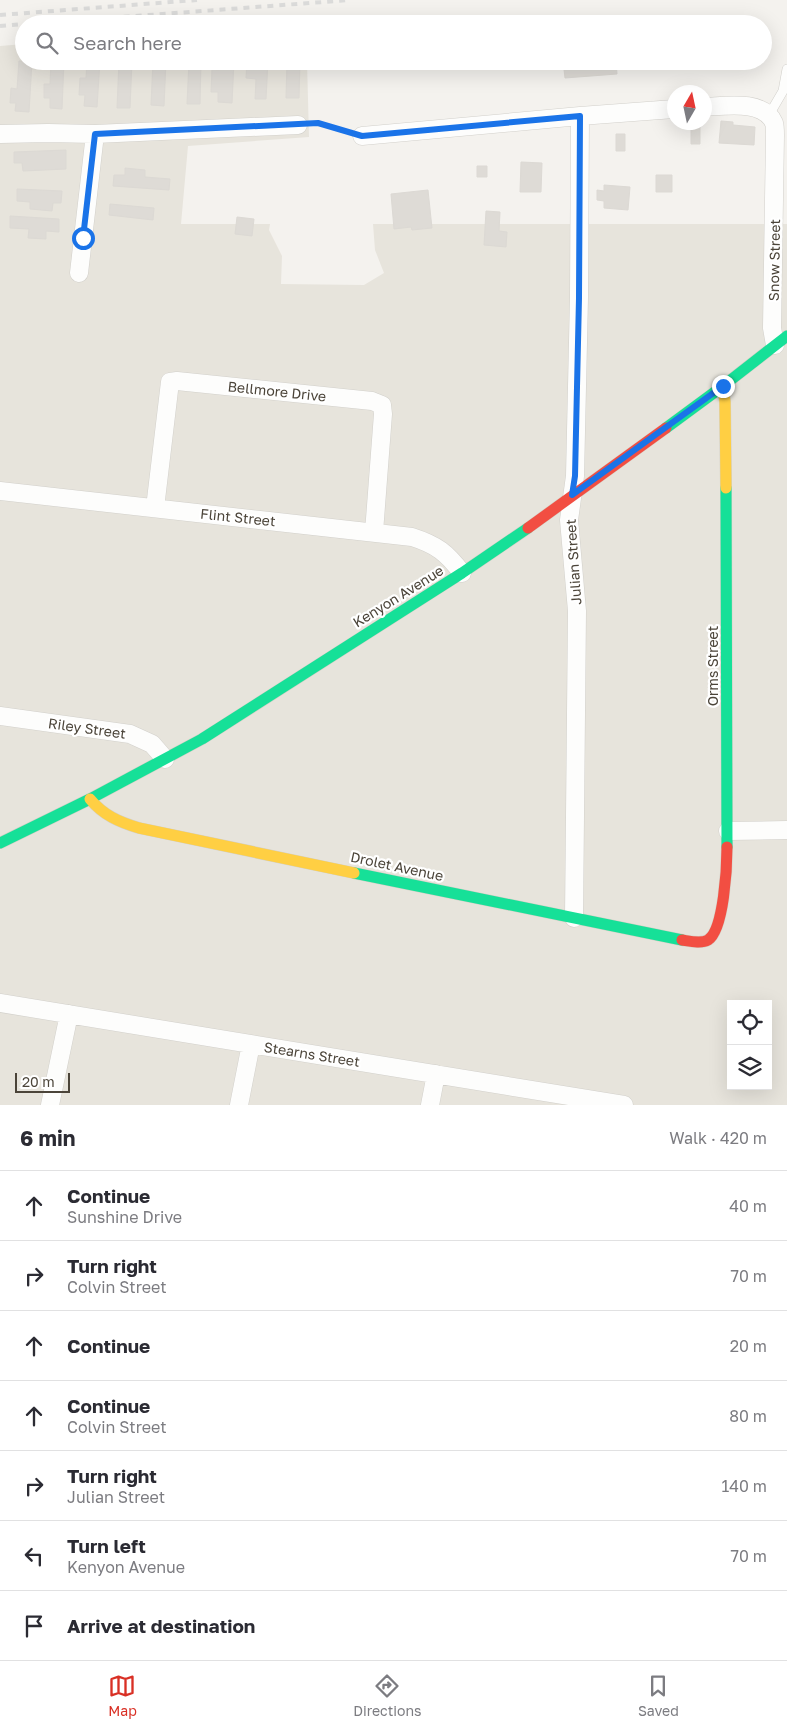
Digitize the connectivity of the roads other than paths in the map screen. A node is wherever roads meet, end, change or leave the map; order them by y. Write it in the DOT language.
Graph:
graph roads {
  1 [pos="787,69"];
  2 [pos="712,107"];
  3 [pos="667,110"];
  4 [pos="769,115"];
  5 [pos="580,116"];
  6 [pos="298,125"];
  7 [pos="0,134"];
  8 [pos="95,134"];
  9 [pos="362,136"];
  10 [pos="79,273"];
  11 [pos="781,341"];
  12 [pos="723,386"];
  13 [pos="0,491"];
  14 [pos="572,495"];
  15 [pos="155,508"];
  16 [pos="374,532"];
  17 [pos="462,574"];
  18 [pos="0,716"];
  19 [pos="165,759"];
  20 [pos="90,799"];
  21 [pos="787,830"];
  22 [pos="728,831"];
  23 [pos="0,843"];
  24 [pos="574,918"];
  25 [pos="707,941"];
  26 [pos="0,1003"];
  27 [pos="69,1014"];
  28 [pos="251,1044"];
  29 [pos="436,1074"];
  30 [pos="50,1105"];
  31 [pos="239,1105"];
  32 [pos="430,1105"];
  33 [pos="620,1105"];
  1 -- 4 [label="lane"];
  2 -- 4 [label="street"];
  3 -- 5 [label="street"];
  4 -- 11 [label="street, Snow Street"];
  5 -- 9 [label="street"];
  5 -- 14 [label="street, Julian Street"];
  6 -- 8 [label="street"];
  7 -- 8 [label="street"];
  8 -- 10 [label="street"];
  11 -- 12 [label="street, Kenyon Avenue"];
  12 -- 14 [label="street, Kenyon Avenue"];
  12 -- 22 [label="street, Orms Street"];
  13 -- 15 [label="street, Flint Street"];
  14 -- 17 [label="street, Kenyon Avenue"];
  14 -- 24 [label="street, Julian Street"];
  15 -- 16 [label="street, Flint Street"];
  15 -- 16 [label="street, Bellmore Drive"];
  16 -- 17 [label="street, Flint Street"];
  17 -- 19 [label="street, Kenyon Avenue"];
  18 -- 19 [label="street, Riley Street"];
  19 -- 20 [label="street, Kenyon Avenue"];
  20 -- 23 [label="street, Kenyon Avenue"];
  20 -- 24 [label="street, Drolet Avenue"];
  21 -- 22 [label="street"];
  22 -- 25 [label="street, Orms Street"];
  24 -- 25 [label="street, Drolet Avenue"];
  26 -- 27 [label="street, Stearns Street"];
  27 -- 28 [label="street, Stearns Street"];
  27 -- 30 [label="street"];
  28 -- 29 [label="street, Stearns Street"];
  28 -- 31 [label="street"];
  29 -- 32 [label="street"];
  29 -- 33 [label="street, Stearns Street"];
}
